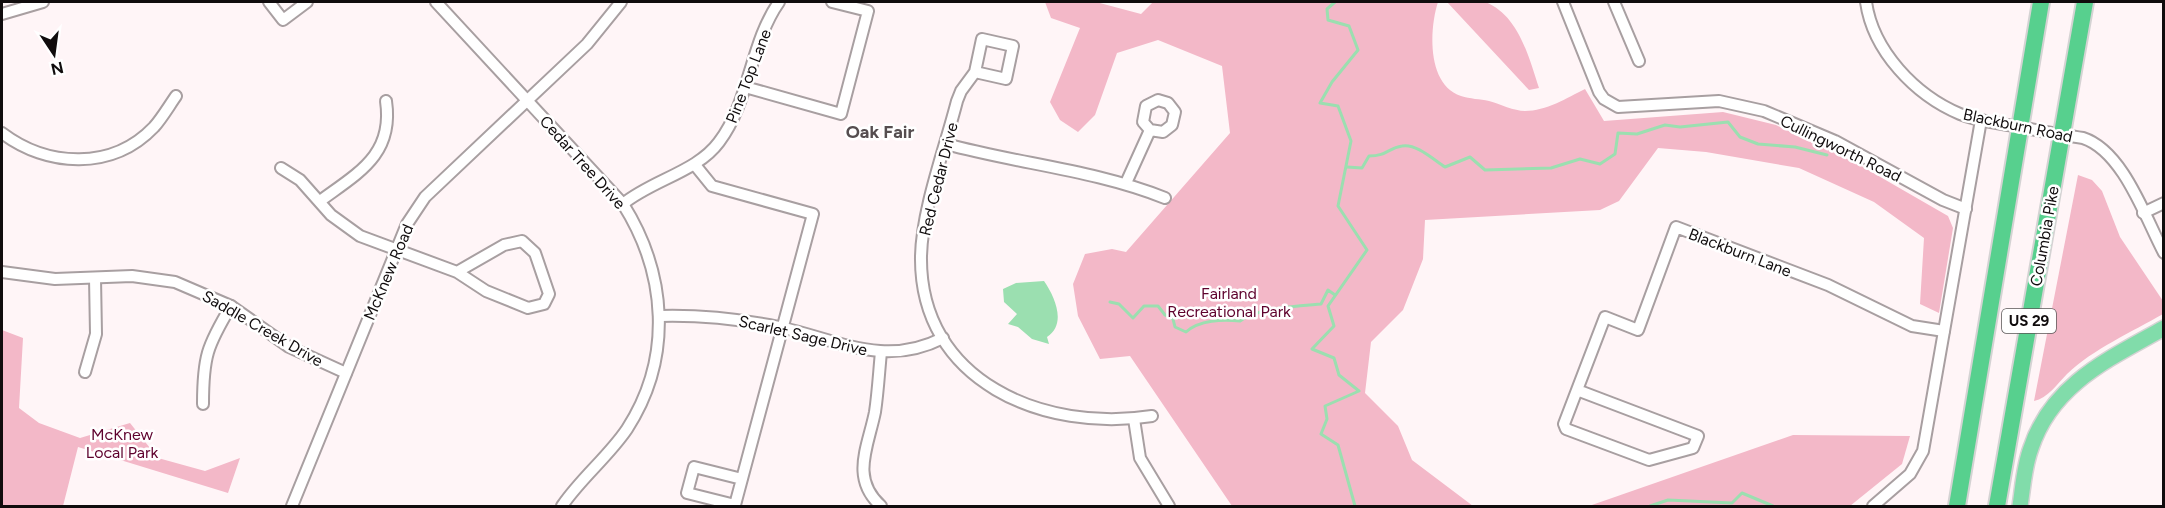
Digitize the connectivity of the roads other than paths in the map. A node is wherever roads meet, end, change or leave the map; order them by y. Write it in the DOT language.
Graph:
graph roads {
  1 [pos="44,2"];
  2 [pos="269,2"];
  3 [pos="307,2"];
  4 [pos="436,2"];
  5 [pos="621,2"];
  6 [pos="778,2"];
  7 [pos="832,2"];
  8 [pos="1563,2"];
  9 [pos="1614,2"];
  10 [pos="1866,2"];
  11 [pos="2041,2"];
  12 [pos="2085,2"];
  13 [pos="2,14"];
  14 [pos="1639,62"];
  15 [pos="975,72"];
  16 [pos="745,87"];
  17 [pos="176,96"];
  18 [pos="386,101"];
  19 [pos="528,101"];
  20 [pos="1981,120"];
  21 [pos="2019,127"];
  22 [pos="1150,130"];
  23 [pos="2,133"];
  24 [pos="2061,135"];
  25 [pos="946,144"];
  26 [pos="695,165"];
  27 [pos="281,168"];
  28 [pos="1126,183"];
  29 [pos="1165,198"];
  30 [pos="320,201"];
  31 [pos="2163,203"];
  32 [pos="623,204"];
  33 [pos="1966,209"];
  34 [pos="2143,213"];
  35 [pos="396,251"];
  36 [pos="2163,253"];
  37 [pos="2,272"];
  38 [pos="457,272"];
  39 [pos="95,278"];
  40 [pos="231,306"];
  41 [pos="661,316"];
  42 [pos="782,328"];
  43 [pos="2163,328"];
  44 [pos="1944,331"];
  45 [pos="943,338"];
  46 [pos="881,352"];
  47 [pos="85,372"];
  48 [pos="346,373"];
  49 [pos="1577,390"];
  50 [pos="203,404"];
  51 [pos="1152,416"];
  52 [pos="1134,419"];
  53 [pos="742,479"];
  54 [pos="292,507"];
  55 [pos="562,507"];
  56 [pos="881,507"];
  57 [pos="1169,507"];
  58 [pos="1873,507"];
  59 [pos="1957,507"];
  60 [pos="1997,507"];
  61 [pos="2020,507"];
  1 -- 13 [label="street"];
  2 -- 3 [label="street"];
  4 -- 19 [label="street, Cedar Tree Drive"];
  5 -- 19 [label="street, McKnew Road"];
  6 -- 16 [label="street, Pine Top Lane"];
  7 -- 16 [label="street"];
  8 -- 33 [label="street, Cullingworth Road"];
  9 -- 14 [label="street"];
  10 -- 20 [label="street, Blackburn Road"];
  11 -- 21 [label="highway, US 29"];
  12 -- 24 [label="highway, Columbia Pike / US 29"];
  15 -- 15 [label="street, Red Cedar Drive"];
  15 -- 25 [label="street, Red Cedar Drive"];
  16 -- 26 [label="street, Pine Top Lane"];
  17 -- 23 [label="street"];
  18 -- 30 [label="street"];
  19 -- 32 [label="street, Cedar Tree Drive"];
  19 -- 35 [label="street, McKnew Road"];
  20 -- 21 [label="street, Blackburn Road"];
  20 -- 33 [label="street"];
  21 -- 24 [label="street, Blackburn Road"];
  21 -- 59 [label="highway, US 29"];
  22 -- 28 [label="street"];
  24 -- 34 [label="street, Blackburn Road"];
  24 -- 60 [label="highway, Columbia Pike / US 29"];
  25 -- 28 [label="street"];
  25 -- 45 [label="street, Red Cedar Drive"];
  26 -- 32 [label="street, Pine Top Lane"];
  26 -- 42 [label="street"];
  27 -- 30 [label="street"];
  28 -- 29 [label="street"];
  30 -- 35 [label="street"];
  31 -- 34 [label="street"];
  32 -- 41 [label="street, Cedar Tree Drive"];
  33 -- 44 [label="street"];
  34 -- 36 [label="street, Blackburn Road"];
  35 -- 38 [label="street"];
  35 -- 48 [label="street, McKnew Road"];
  37 -- 39 [label="street, Saddle Creek Drive"];
  38 -- 38 [label="street"];
  39 -- 40 [label="street, Saddle Creek Drive"];
  39 -- 47 [label="street"];
  40 -- 48 [label="street, Saddle Creek Drive"];
  40 -- 50 [label="street"];
  41 -- 42 [label="street, Scarlet Sage Drive"];
  41 -- 55 [label="street, Cedar Tree Drive"];
  42 -- 46 [label="street, Scarlet Sage Drive"];
  42 -- 53 [label="street"];
  43 -- 61 [label="main road"];
  44 -- 49 [label="street, Blackburn Lane"];
  44 -- 58 [label="street"];
  45 -- 46 [label="street, Scarlet Sage Drive"];
  45 -- 52 [label="street, Red Cedar Drive"];
  46 -- 56 [label="street"];
  48 -- 54 [label="street, McKnew Road"];
  49 -- 49 [label="street, Blackburn Lane"];
  51 -- 52 [label="street, Red Cedar Drive"];
  52 -- 57 [label="street"];
  53 -- 53 [label="street"];
}
